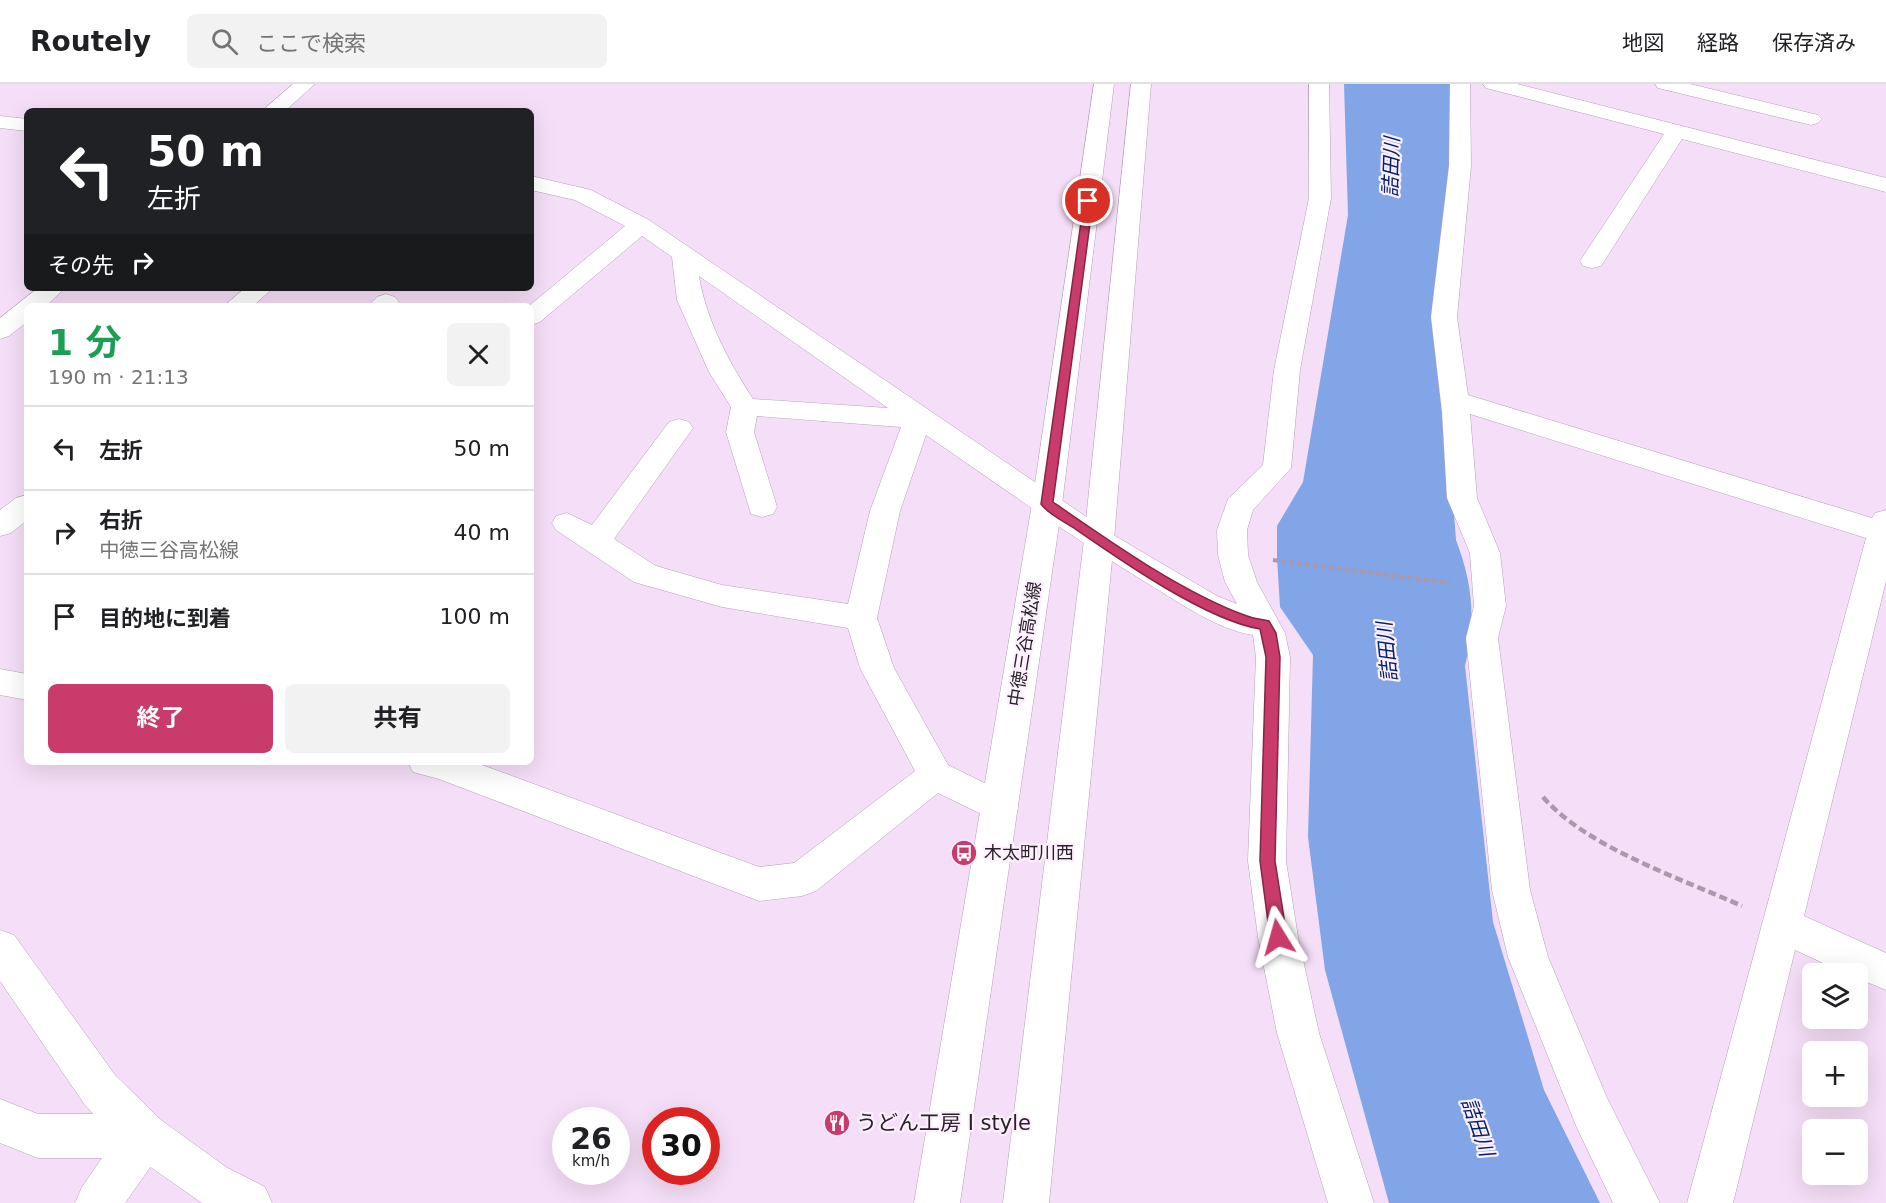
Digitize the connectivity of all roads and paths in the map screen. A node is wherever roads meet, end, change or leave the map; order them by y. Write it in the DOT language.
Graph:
graph roads {
  1 [pos="305,84"];
  2 [pos="1104,84"];
  3 [pos="1141,84"];
  4 [pos="1319,84"];
  5 [pos="1460,84"];
  6 [pos="1494,84"];
  7 [pos="1673,86"];
  8 [pos="276,108"];
  9 [pos="1811,119"];
  10 [pos="0,122"];
  11 [pos="24,125"];
  12 [pos="1654,125"];
  13 [pos="1677,132"];
  14 [pos="534,184"];
  15 [pos="1886,185"];
  16 [pos="641,225"];
  17 [pos="683,253"];
  18 [pos="1592,261"];
  19 [pos="49,291"];
  20 [pos="257,291"];
  21 [pos="35,303"];
  22 [pos="241,303"];
  23 [pos="24,311"];
  24 [pos="534,314"];
  25 [pos="0,331"];
  26 [pos="1454,400"];
  27 [pos="745,407"];
  28 [pos="919,417"];
  29 [pos="679,428"];
  30 [pos="1047,504"];
  31 [pos="24,507"];
  32 [pos="762,507"];
  33 [pos="567,523"];
  34 [pos="0,526"];
  35 [pos="1884,526"];
  36 [pos="1099,540"];
  37 [pos="596,542"];
  38 [pos="1282,561"];
  39 [pos="1458,584"];
  40 [pos="861,618"];
  41 [pos="1265,625"];
  42 [pos="0,682"];
  43 [pos="24,686"];
  44 [pos="442,765"];
  45 [pos="1497,768"];
  46 [pos="935,776"];
  47 [pos="1000,808"];
  48 [pos="1781,924"];
  49 [pos="0,948"];
  50 [pos="1886,972"];
  51 [pos="0,1121"];
  52 [pos="145,1136"];
  53 [pos="98,1203"];
  54 [pos="249,1203"];
  55 [pos="938,1203"];
  56 [pos="1026,1203"];
  57 [pos="1351,1203"];
  58 [pos="1637,1203"];
  59 [pos="1710,1203"];
  1 -- 8 [label="street"];
  2 -- 30 [label="street, 中徳三谷高松線"];
  3 -- 36 [label="street"];
  4 -- 41 [label="street"];
  5 -- 26 [label="street"];
  6 -- 12 [label="street"];
  7 -- 9 [label="street"];
  7 -- 12 [label="street"];
  10 -- 11 [label="street"];
  12 -- 13 [label="street"];
  13 -- 15 [label="street"];
  13 -- 18 [label="street"];
  14 -- 16 [label="street"];
  16 -- 17 [label="street"];
  16 -- 24 [label="street"];
  17 -- 27 [label="street"];
  17 -- 28 [label="street"];
  19 -- 21 [label="street"];
  20 -- 22 [label="street"];
  23 -- 25 [label="street"];
  26 -- 35 [label="street"];
  26 -- 45 [label="street"];
  27 -- 28 [label="street"];
  27 -- 32 [label="street"];
  28 -- 30 [label="street"];
  28 -- 40 [label="street"];
  29 -- 37 [label="street"];
  30 -- 36 [label="street"];
  30 -- 47 [label="street, 中徳三谷高松線"];
  31 -- 34 [label="street"];
  33 -- 37 [label="street"];
  35 -- 48 [label="street"];
  36 -- 41 [label="street"];
  36 -- 56 [label="street"];
  37 -- 40 [label="street"];
  38 -- 39 [label="path"];
  40 -- 46 [label="street"];
  41 -- 57 [label="street"];
  42 -- 43 [label="street"];
  44 -- 46 [label="street"];
  45 -- 48 [label="path"];
  45 -- 58 [label="street"];
  46 -- 47 [label="street"];
  47 -- 55 [label="street, 中徳三谷高松線"];
  48 -- 50 [label="street"];
  48 -- 59 [label="street"];
  49 -- 52 [label="street"];
  51 -- 52 [label="street"];
  52 -- 53 [label="street"];
  52 -- 54 [label="street"];
}
